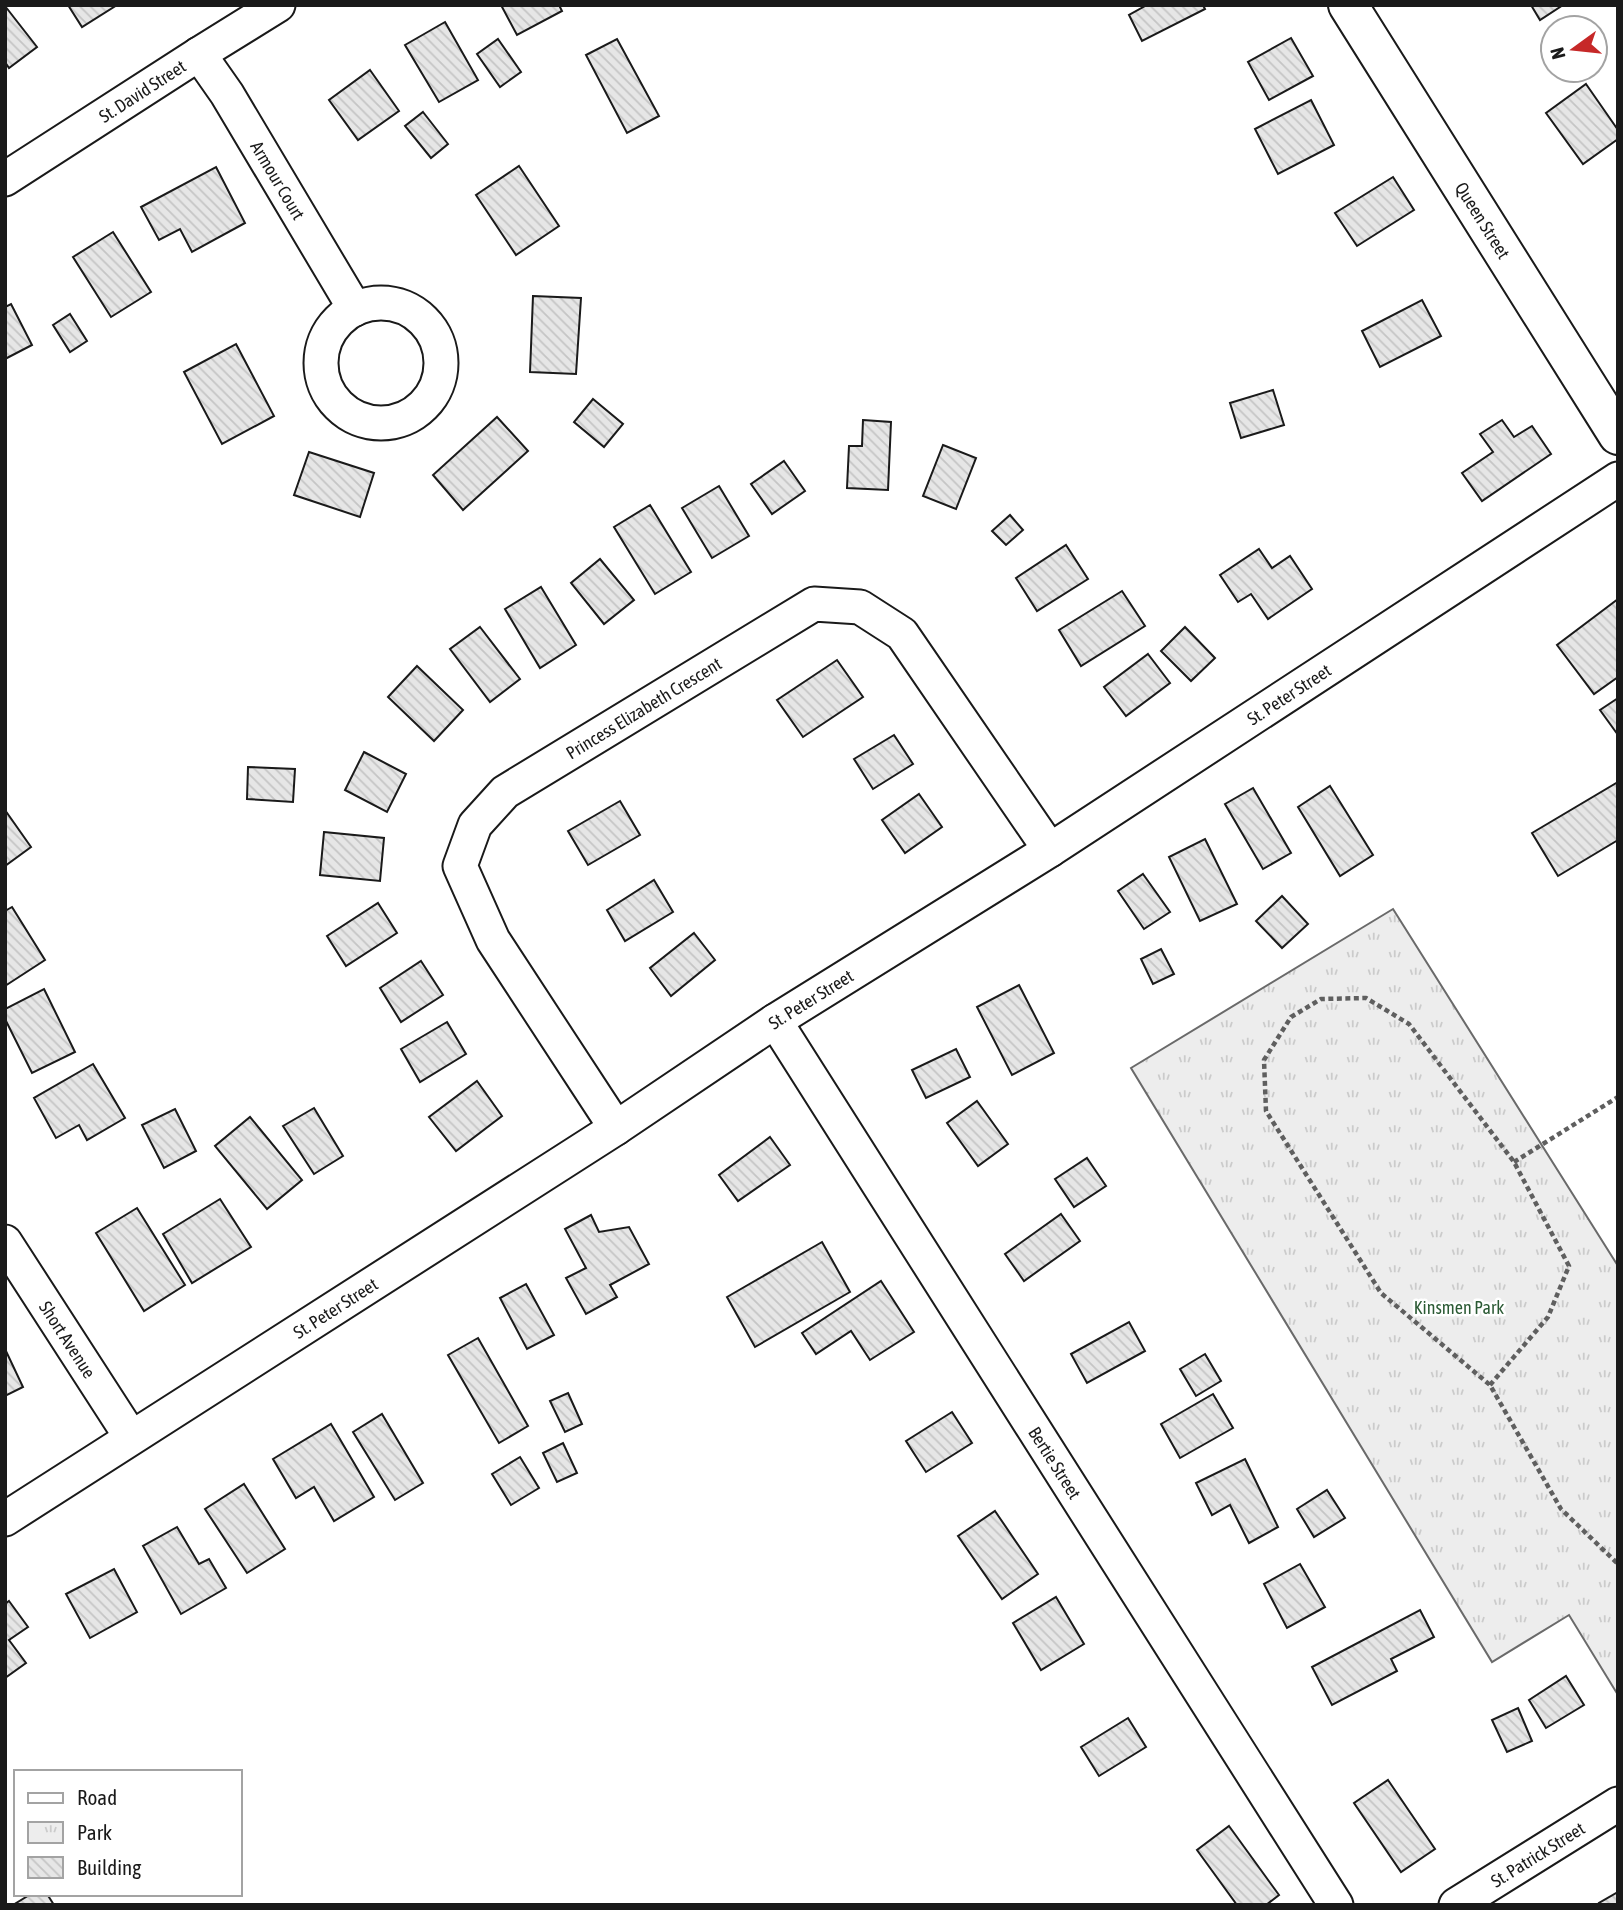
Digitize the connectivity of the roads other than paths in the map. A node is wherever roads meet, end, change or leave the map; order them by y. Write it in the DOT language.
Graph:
graph roads {
  1 [pos="278,5"];
  2 [pos="1348,5"];
  3 [pos="199,54"];
  4 [pos="5,178"];
  5 [pos="355,309"];
  6 [pos="1618,435"];
  7 [pos="1618,479"];
  8 [pos="1050,850"];
  9 [pos="775,1021"];
  10 [pos="616,1128"];
  11 [pos="5,1242"];
  12 [pos="131,1437"];
  13 [pos="5,1518"];
  14 [pos="1618,1804"];
  15 [pos="1336,1905"];
  16 [pos="1456,1905"];
  1 -- 3 [label="street, St. David Street"];
  2 -- 6 [label="main road, Queen Street"];
  3 -- 4 [label="street, St. David Street"];
  3 -- 5 [label="street, Armour Court"];
  7 -- 8 [label="street, St. Peter Street"];
  8 -- 9 [label="street, St. Peter Street"];
  8 -- 10 [label="street, Princess Elizabeth Crescent"];
  9 -- 10 [label="street, St. Peter Street"];
  9 -- 15 [label="street, Bertie Street"];
  10 -- 12 [label="street, St. Peter Street"];
  11 -- 12 [label="street, Short Avenue"];
  12 -- 13 [label="street, St. Peter Street"];
  14 -- 16 [label="street, St. Patrick Street"];
}
